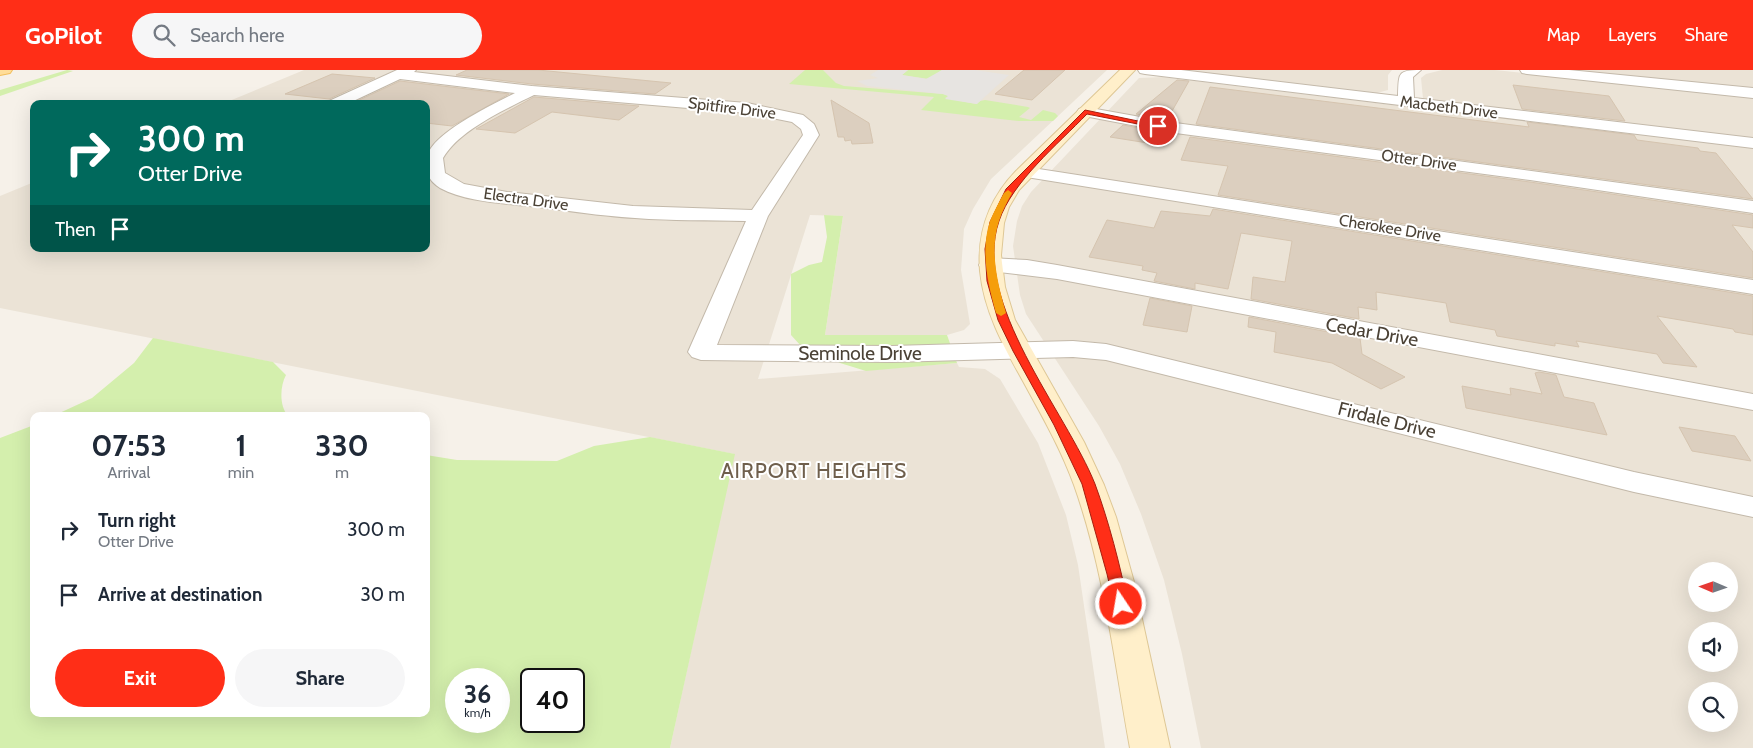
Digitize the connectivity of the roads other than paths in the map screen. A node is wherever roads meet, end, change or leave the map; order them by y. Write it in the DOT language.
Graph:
graph roads {
  1 [pos="5,70"];
  2 [pos="1128,70"];
  3 [pos="1145,70"];
  4 [pos="1414,70"];
  5 [pos="1527,70"];
  6 [pos="0,71"];
  7 [pos="404,73"];
  8 [pos="532,90"];
  9 [pos="1753,93"];
  10 [pos="343,100"];
  11 [pos="1406,101"];
  12 [pos="1085,112"];
  13 [pos="1732,141"];
  14 [pos="1753,143"];
  15 [pos="1753,162"];
  16 [pos="1026,172"];
  17 [pos="1753,207"];
  18 [pos="758,216"];
  19 [pos="990,264"];
  20 [pos="1753,287"];
  21 [pos="1018,351"];
  22 [pos="702,352"];
  23 [pos="1753,402"];
  24 [pos="1753,507"];
  25 [pos="1150,748"];
  1 -- 6 [label="main road"];
  2 -- 12 [label="street"];
  3 -- 11 [label="street, Macbeth Drive"];
  4 -- 11 [label="street"];
  5 -- 9 [label="street"];
  7 -- 8 [label="street, Spitfire Drive"];
  7 -- 10 [label="street"];
  8 -- 18 [label="street, Spitfire Drive"];
  8 -- 18 [label="street, Electra Drive"];
  11 -- 13 [label="street, Macbeth Drive"];
  12 -- 16 [label="street"];
  12 -- 17 [label="street, Otter Drive"];
  13 -- 14 [label="street, Macbeth Drive"];
  13 -- 15 [label="street"];
  16 -- 19 [label="street"];
  16 -- 20 [label="street, Cherokee Drive"];
  18 -- 22 [label="street, Spitfire Drive"];
  19 -- 21 [label="street"];
  19 -- 23 [label="street, Cedar Drive"];
  21 -- 22 [label="street, Seminole Drive"];
  21 -- 24 [label="street, Firdale Drive"];
  21 -- 25 [label="street"];
}
